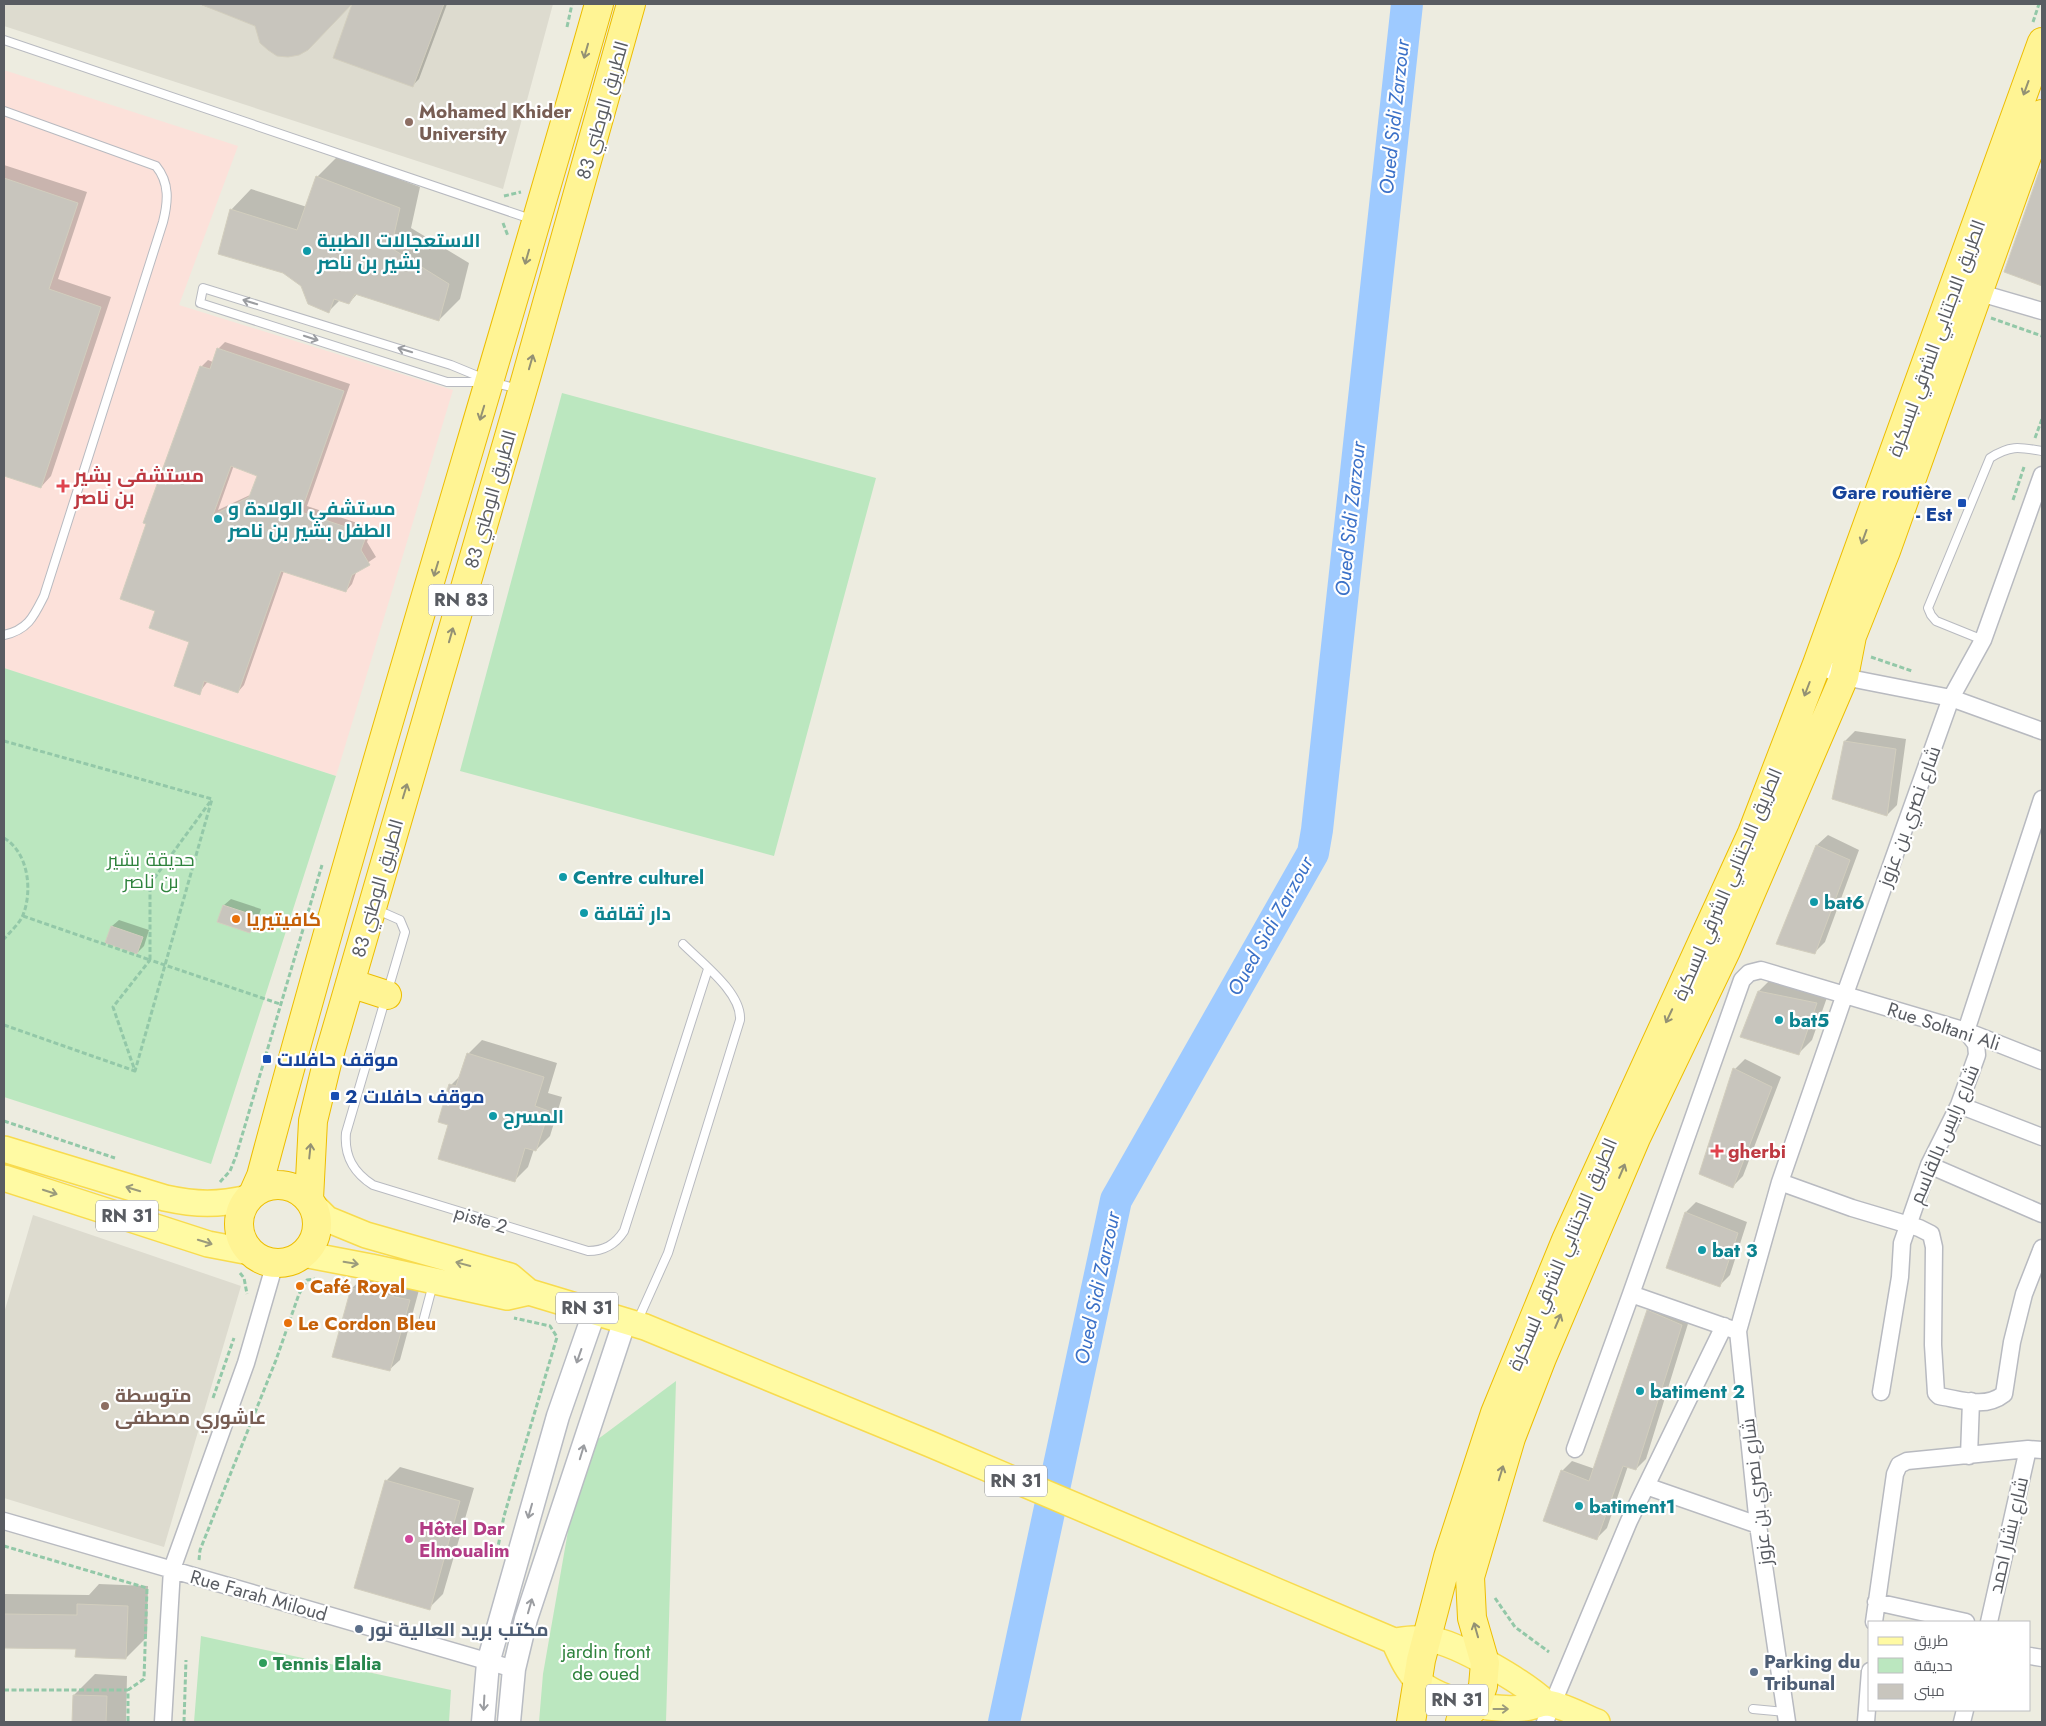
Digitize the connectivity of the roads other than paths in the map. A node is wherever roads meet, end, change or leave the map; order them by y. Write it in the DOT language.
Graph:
graph roads {
  1 [pos="600,4"];
  2 [pos="631,4"];
  3 [pos="2037,34"];
  4 [pos="4,40"];
  5 [pos="4,111"];
  6 [pos="2042,114"];
  7 [pos="538,221"];
  8 [pos="1973,298"];
  9 [pos="2042,311"];
  10 [pos="491,382"];
  11 [pos="522,390"];
  12 [pos="2042,451"];
  13 [pos="2042,475"];
  14 [pos="4,635"];
  15 [pos="1983,640"];
  16 [pos="1817,664"];
  17 [pos="1844,677"];
  18 [pos="1951,698"];
  19 [pos="2042,731"];
  20 [pos="2042,799"];
  21 [pos="371,907"];
  22 [pos="683,944"];
  23 [pos="708,969"];
  24 [pos="350,983"];
  25 [pos="1845,994"];
  26 [pos="387,995"];
  27 [pos="1966,1031"];
  28 [pos="2042,1061"];
  29 [pos="1960,1105"];
  30 [pos="2042,1137"];
  31 [pos="4,1149"];
  32 [pos="1929,1165"];
  33 [pos="4,1178"];
  34 [pos="1780,1182"];
  35 [pos="251,1196"];
  36 [pos="311,1202"];
  37 [pos="2042,1214"];
  38 [pos="1907,1225"];
  39 [pos="2042,1248"];
  40 [pos="303,1254"];
  41 [pos="241,1261"];
  42 [pos="275,1263"];
  43 [pos="434,1280"];
  44 [pos="529,1292"];
  45 [pos="1631,1294"];
  46 [pos="594,1310"];
  47 [pos="424,1318"];
  48 [pos="635,1324"];
  49 [pos="1731,1329"];
  50 [pos="1882,1392"];
  51 [pos="1971,1401"];
  52 [pos="1575,1449"];
  53 [pos="2035,1449"];
  54 [pos="1969,1456"];
  55 [pos="1646,1486"];
  56 [pos="4,1521"];
  57 [pos="1758,1525"];
  58 [pos="172,1569"];
  59 [pos="1876,1602"];
  60 [pos="1874,1621"];
  61 [pos="1962,1621"];
  62 [pos="1989,1621"];
  63 [pos="1428,1638"];
  64 [pos="1390,1639"];
  65 [pos="488,1663"];
  66 [pos="1485,1663"];
  67 [pos="514,1669"];
  68 [pos="1417,1681"];
  69 [pos="1868,1696"];
  70 [pos="1753,1709"];
  71 [pos="1548,1710"];
  72 [pos="1468,1714"];
  73 [pos="1786,1717"];
  74 [pos="163,1722"];
  75 [pos="483,1722"];
  76 [pos="509,1722"];
  77 [pos="1411,1722"];
  78 [pos="1597,1722"];
  79 [pos="1866,1722"];
  1 -- 7 [label="highway, الطريق الوطني 83 / RN 83, one-way"];
  11 -- 2 [label="highway, الطريق الوطني 83 / RN 83, one-way"];
  3 -- 8 [label="highway, الطريق الاجتنابي الشرقي لبسكرة, one-way"];
  4 -- 7 [label="lane"];
  5 -- 14 [label="lane"];
  6 -- 8 [label="highway, الطريق الاجتنابي الشرقي لبسكرة"];
  7 -- 10 [label="highway, الطريق الوطني 83 / RN 83, one-way"];
  8 -- 9 [label="street"];
  8 -- 16 [label="highway, الطريق الاجتنابي الشرقي لبسكرة, one-way"];
  8 -- 17 [label="highway, الطريق الاجتنابي الشرقي لبسكرة"];
  10 -- 10 [label="lane, one-way"];
  10 -- 11 [label="lane"];
  10 -- 35 [label="highway, الطريق الوطني 83 / RN 83, one-way"];
  21 -- 11 [label="highway, الطريق الوطني 83 / RN 83, one-way"];
  12 -- 15 [label="lane"];
  13 -- 15 [label="street, شارع نصري بن عزوز"];
  15 -- 18 [label="street, شارع نصري بن عزوز"];
  16 -- 17 [label="street"];
  16 -- 63 [label="highway, الطريق الاجتنابي الشرقي لبسكرة, one-way"];
  17 -- 18 [label="street"];
  66 -- 17 [label="highway, الطريق الاجتنابي الشرقي لبسكرة, one-way"];
  18 -- 19 [label="street"];
  18 -- 25 [label="street, شارع نصري بن عزوز"];
  20 -- 27 [label="street"];
  21 -- 24 [label="highway, الطريق الوطني 83 / RN 83"];
  21 -- 26 [label="lane, piste 2"];
  22 -- 23 [label="lane"];
  23 -- 26 [label="lane, piste 2"];
  23 -- 48 [label="lane"];
  24 -- 26 [label="highway"];
  36 -- 24 [label="highway, الطريق الوطني 83 / RN 83, one-way"];
  25 -- 27 [label="street, Rue Soltani Ali"];
  25 -- 34 [label="street, شارع نصري بن عزوز"];
  25 -- 45 [label="street, Rue Soltani Ali"];
  27 -- 28 [label="street, Rue Soltani Ali"];
  27 -- 29 [label="street, شارع رايس بالقاسم"];
  29 -- 30 [label="street"];
  29 -- 32 [label="street, شارع رايس بالقاسم"];
  35 -- 31 [label="main road, one-way"];
  32 -- 37 [label="street"];
  32 -- 38 [label="street, شارع رايس بالقاسم"];
  33 -- 41 [label="main road, RN 31, one-way"];
  34 -- 38 [label="street"];
  34 -- 49 [label="street, شارع نصري بن عزوز"];
  35 -- 36 [label="highway"];
  35 -- 41 [label="highway"];
  36 -- 40 [label="highway"];
  44 -- 36 [label="main road, RN 31, one-way"];
  38 -- 50 [label="street, شارع رايس بالقاسم"];
  38 -- 51 [label="street"];
  39 -- 51 [label="street"];
  40 -- 42 [label="highway"];
  40 -- 43 [label="main road, RN 31, one-way"];
  41 -- 42 [label="highway"];
  42 -- 58 [label="street"];
  43 -- 44 [label="main road, RN 31"];
  43 -- 47 [label="lane"];
  44 -- 46 [label="main road, RN 31"];
  45 -- 49 [label="street"];
  45 -- 52 [label="street, Rue Soltani Ali"];
  46 -- 48 [label="main road, RN 31"];
  46 -- 65 [label="main road, one-way"];
  48 -- 64 [label="main road, RN 31"];
  67 -- 48 [label="main road, one-way"];
  49 -- 55 [label="street"];
  49 -- 57 [label="street, شارع نصري بن عزوز"];
  51 -- 54 [label="street"];
  53 -- 54 [label="street"];
  53 -- 62 [label="street, شارع بشار احمد"];
  54 -- 59 [label="street"];
  55 -- 57 [label="street"];
  55 -- 71 [label="street"];
  56 -- 58 [label="street, Rue Farah Miloud"];
  57 -- 73 [label="street, شارع نصري بن عزوز"];
  58 -- 65 [label="street, Rue Farah Miloud"];
  58 -- 74 [label="street"];
  59 -- 60 [label="street"];
  59 -- 61 [label="street"];
  63 -- 64 [label="main road, RN 31"];
  63 -- 66 [label="main road, RN 31"];
  63 -- 68 [label="highway, الطريق الاجتنابي الشرقي لبسكرة"];
  64 -- 68 [label="main road, RN 31"];
  65 -- 67 [label="street, Rue Farah Miloud"];
  65 -- 75 [label="main road, one-way"];
  66 -- 71 [label="main road, RN 31"];
  66 -- 72 [label="highway, الطريق الاجتنابي الشرقي لبسكرة"];
  67 -- 76 [label="main road"];
  68 -- 72 [label="main road, RN 31"];
  68 -- 77 [label="highway, الطريق الاجتنابي الشرقي لبسكرة"];
  69 -- 79 [label="street"];
  70 -- 73 [label="lane"];
  72 -- 71 [label="main road, RN 31, one-way"];
  71 -- 78 [label="main road, RN 31"];
}
